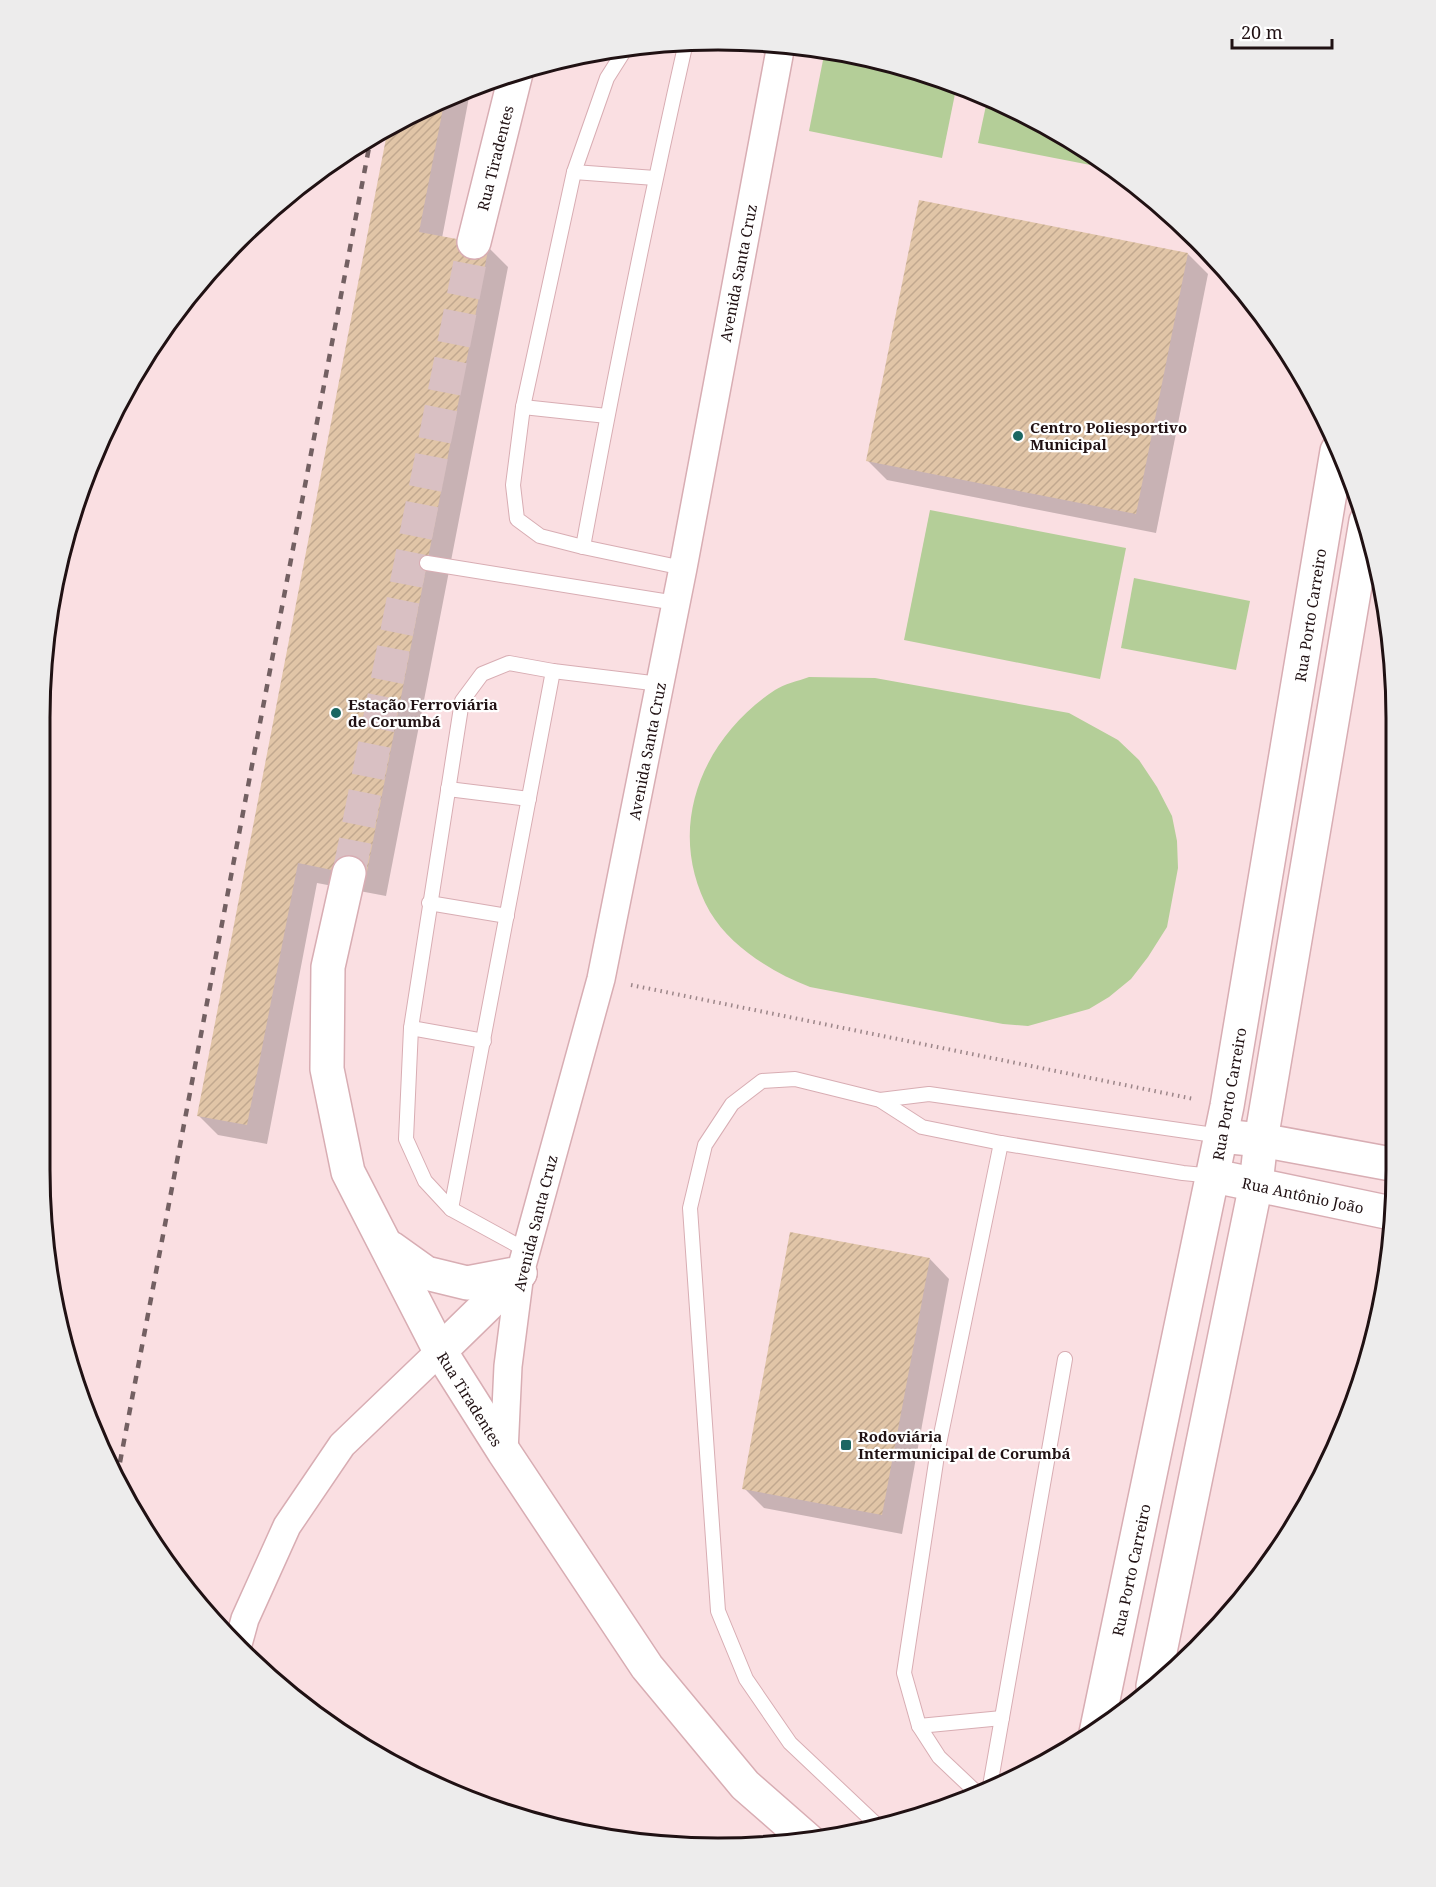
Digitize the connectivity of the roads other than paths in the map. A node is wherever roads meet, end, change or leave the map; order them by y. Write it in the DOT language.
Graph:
graph roads {
  1 [pos="684,51"];
  2 [pos="780,53"];
  3 [pos="620,57"];
  4 [pos="514,82"];
  5 [pos="574,172"];
  6 [pos="655,178"];
  7 [pos="474,242"];
  8 [pos="522,407"];
  9 [pos="607,417"];
  10 [pos="1335,461"];
  11 [pos="1363,540"];
  12 [pos="583,547"];
  13 [pos="427,563"];
  14 [pos="683,568"];
  15 [pos="676,603"];
  16 [pos="1302,662"];
  17 [pos="1340,669"];
  18 [pos="554,671"];
  19 [pos="660,684"];
  20 [pos="448,789"];
  21 [pos="529,799"];
  22 [pos="350,873"];
  23 [pos="429,903"];
  24 [pos="507,916"];
  25 [pos="411,1028"];
  26 [pos="483,1041"];
  27 [pos="880,1100"];
  28 [pos="1224,1121"];
  29 [pos="1262,1140"];
  30 [pos="1001,1143"];
  31 [pos="1386,1163"];
  32 [pos="1214,1176"];
  33 [pos="1256,1184"];
  34 [pos="451,1209"];
  35 [pos="1385,1213"];
  36 [pos="385,1243"];
  37 [pos="523,1261"];
  38 [pos="440,1351"];
  39 [pos="1065,1359"];
  40 [pos="504,1452"];
  41 [pos="240,1636"];
  42 [pos="1155,1675"];
  43 [pos="1002,1718"];
  44 [pos="1099,1718"];
  45 [pos="919,1726"];
  46 [pos="991,1779"];
  47 [pos="972,1788"];
  48 [pos="871,1820"];
  49 [pos="799,1833"];
  1 -- 6 [label="lane"];
  2 -- 14 [label="street, Avenida Santa Cruz"];
  3 -- 5 [label="lane"];
  4 -- 7 [label="main road, Rua Tiradentes"];
  5 -- 6 [label="lane"];
  5 -- 8 [label="lane"];
  6 -- 9 [label="lane"];
  8 -- 9 [label="lane"];
  8 -- 12 [label="lane"];
  9 -- 12 [label="lane"];
  10 -- 16 [label="main road, Rua Porto Carreiro"];
  11 -- 17 [label="main road"];
  12 -- 14 [label="lane"];
  13 -- 15 [label="lane"];
  14 -- 15 [label="street, Avenida Santa Cruz"];
  15 -- 19 [label="street, Avenida Santa Cruz"];
  16 -- 17 [label="main road"];
  16 -- 28 [label="main road, Rua Porto Carreiro"];
  17 -- 29 [label="main road"];
  18 -- 19 [label="lane"];
  18 -- 20 [label="lane"];
  18 -- 21 [label="lane"];
  19 -- 37 [label="street, Avenida Santa Cruz"];
  20 -- 21 [label="lane"];
  20 -- 23 [label="lane"];
  21 -- 24 [label="lane"];
  22 -- 36 [label="main road, Rua Tiradentes"];
  23 -- 24 [label="lane"];
  23 -- 25 [label="lane"];
  24 -- 26 [label="lane"];
  25 -- 26 [label="lane"];
  25 -- 34 [label="lane"];
  26 -- 34 [label="lane"];
  27 -- 28 [label="lane"];
  27 -- 30 [label="lane"];
  27 -- 48 [label="lane"];
  28 -- 29 [label="main road"];
  28 -- 32 [label="main road, Rua Porto Carreiro"];
  29 -- 31 [label="main road"];
  29 -- 33 [label="main road"];
  30 -- 32 [label="lane"];
  30 -- 45 [label="lane"];
  32 -- 33 [label="main road, Rua Antônio João"];
  32 -- 44 [label="main road, Rua Porto Carreiro"];
  33 -- 35 [label="main road, Rua Antônio João"];
  33 -- 42 [label="main road"];
  34 -- 37 [label="lane"];
  36 -- 37 [label="main road"];
  36 -- 38 [label="main road, Rua Tiradentes"];
  37 -- 38 [label="main road"];
  37 -- 40 [label="street, Avenida Santa Cruz"];
  38 -- 40 [label="main road, Rua Tiradentes"];
  38 -- 41 [label="street"];
  39 -- 43 [label="lane"];
  40 -- 49 [label="main road, Rua Tiradentes"];
  43 -- 45 [label="lane"];
  43 -- 46 [label="lane"];
  45 -- 47 [label="lane"];
}
